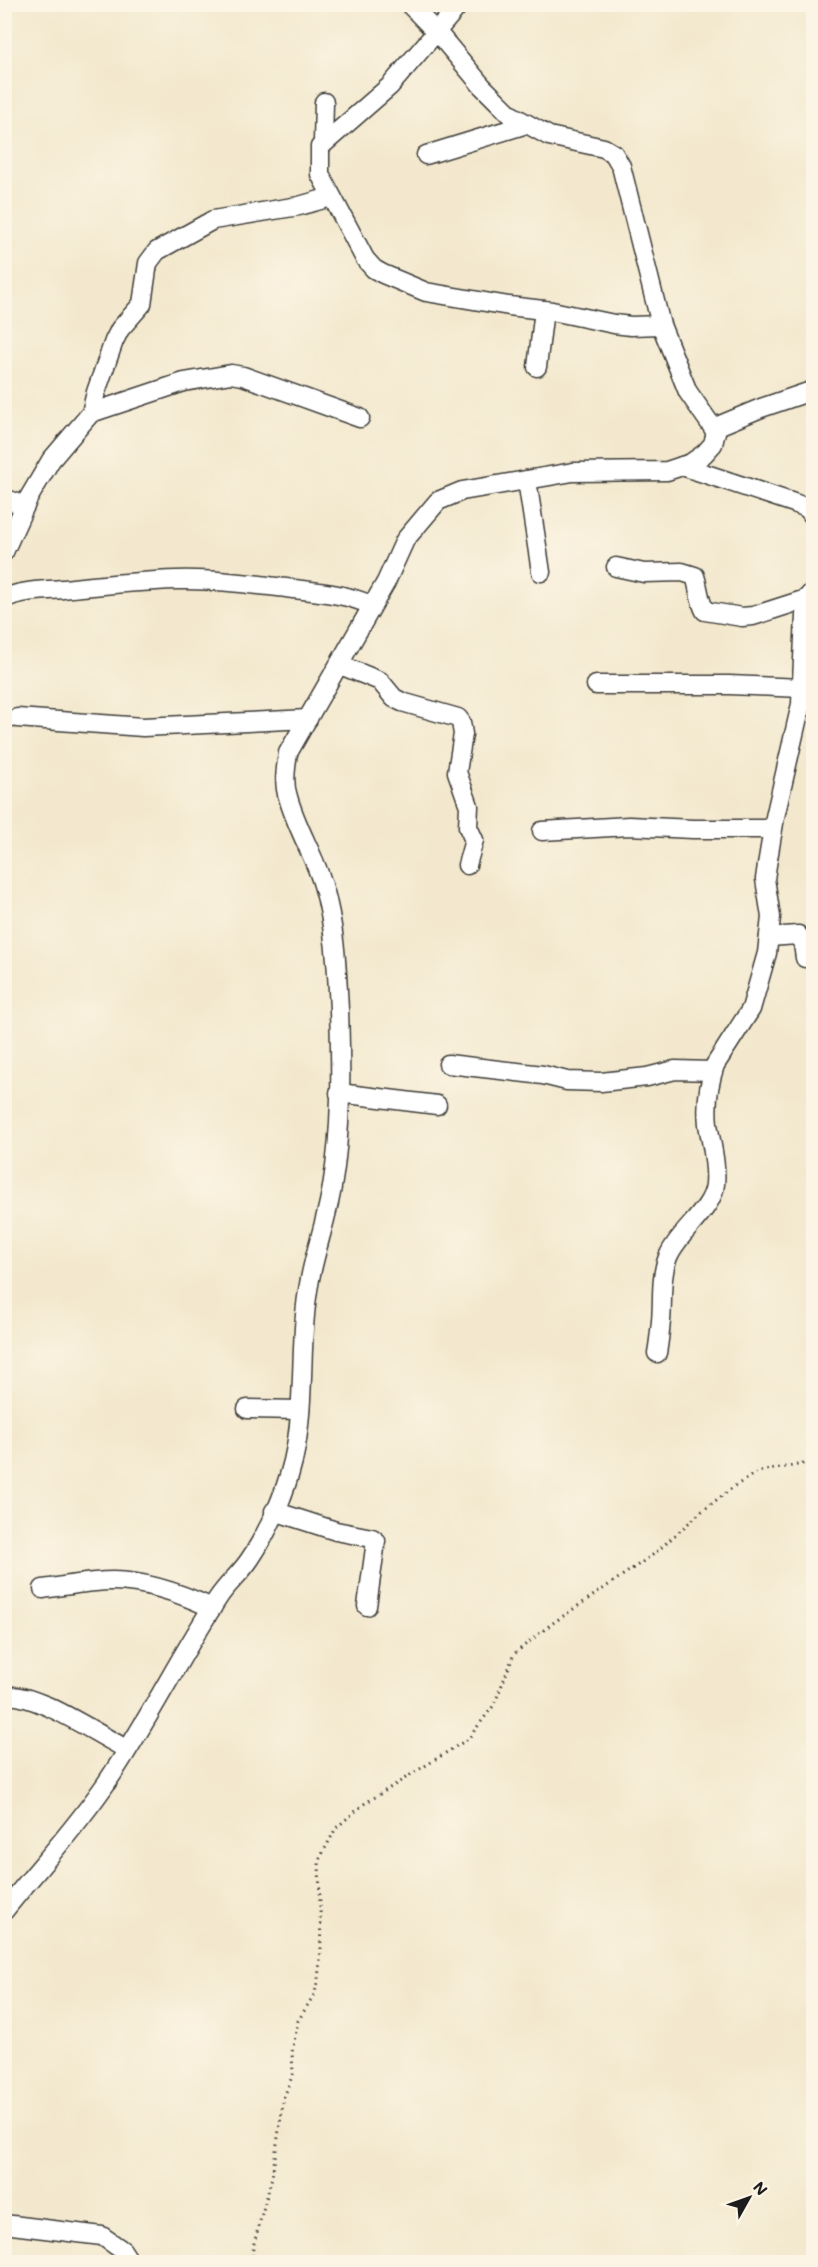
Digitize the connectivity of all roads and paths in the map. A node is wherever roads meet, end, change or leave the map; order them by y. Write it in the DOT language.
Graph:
graph roads {
  1 [pos="409,4"];
  2 [pos="460,4"];
  3 [pos="437,32"];
  4 [pos="324,102"];
  5 [pos="527,124"];
  6 [pos="323,142"];
  7 [pos="426,155"];
  8 [pos="331,197"];
  9 [pos="544,310"];
  10 [pos="661,325"];
  11 [pos="537,367"];
  12 [pos="813,390"];
  13 [pos="91,413"];
  14 [pos="360,417"];
  15 [pos="713,428"];
  16 [pos="682,466"];
  17 [pos="527,480"];
  18 [pos="4,498"];
  19 [pos="25,506"];
  20 [pos="813,517"];
  21 [pos="4,552"];
  22 [pos="616,567"];
  23 [pos="541,573"];
  24 [pos="7,592"];
  25 [pos="810,595"];
  26 [pos="371,605"];
  27 [pos="340,665"];
  28 [pos="596,685"];
  29 [pos="802,688"];
  30 [pos="17,717"];
  31 [pos="308,719"];
  32 [pos="772,829"];
  33 [pos="542,831"];
  34 [pos="467,865"];
  35 [pos="769,937"];
  36 [pos="813,956"];
  37 [pos="448,1064"];
  38 [pos="713,1071"];
  39 [pos="339,1093"];
  40 [pos="437,1105"];
  41 [pos="657,1353"];
  42 [pos="247,1409"];
  43 [pos="300,1410"];
  44 [pos="813,1462"];
  45 [pos="274,1511"];
  46 [pos="43,1589"];
  47 [pos="367,1606"];
  48 [pos="212,1608"];
  49 [pos="4,1696"];
  50 [pos="127,1749"];
  51 [pos="4,1911"];
  52 [pos="4,2224"];
  53 [pos="130,2262"];
  54 [pos="252,2262"];
  1 -- 3 [label="street"];
  2 -- 3 [label="street"];
  3 -- 5 [label="street"];
  3 -- 6 [label="street"];
  4 -- 6 [label="street"];
  5 -- 7 [label="street"];
  5 -- 10 [label="street"];
  6 -- 8 [label="street"];
  8 -- 9 [label="street"];
  8 -- 13 [label="street"];
  9 -- 10 [label="street"];
  9 -- 11 [label="street"];
  10 -- 15 [label="street"];
  12 -- 15 [label="street"];
  13 -- 14 [label="street"];
  13 -- 19 [label="street"];
  15 -- 16 [label="street"];
  16 -- 17 [label="street"];
  16 -- 20 [label="street"];
  17 -- 23 [label="street"];
  17 -- 26 [label="street"];
  18 -- 19 [label="street"];
  19 -- 21 [label="street"];
  22 -- 25 [label="street"];
  24 -- 26 [label="street"];
  25 -- 29 [label="street"];
  26 -- 27 [label="street"];
  27 -- 31 [label="street"];
  27 -- 34 [label="street"];
  28 -- 29 [label="street"];
  29 -- 32 [label="street"];
  30 -- 31 [label="street"];
  31 -- 39 [label="street"];
  32 -- 33 [label="street"];
  32 -- 35 [label="street"];
  35 -- 36 [label="street"];
  35 -- 38 [label="street"];
  37 -- 38 [label="street"];
  38 -- 41 [label="street"];
  39 -- 40 [label="street"];
  39 -- 43 [label="street"];
  42 -- 43 [label="street"];
  43 -- 45 [label="street"];
  44 -- 54 [label="path"];
  45 -- 47 [label="street"];
  45 -- 48 [label="street"];
  46 -- 48 [label="street"];
  48 -- 50 [label="street"];
  49 -- 50 [label="street"];
  50 -- 51 [label="street"];
  52 -- 53 [label="street"];
}
